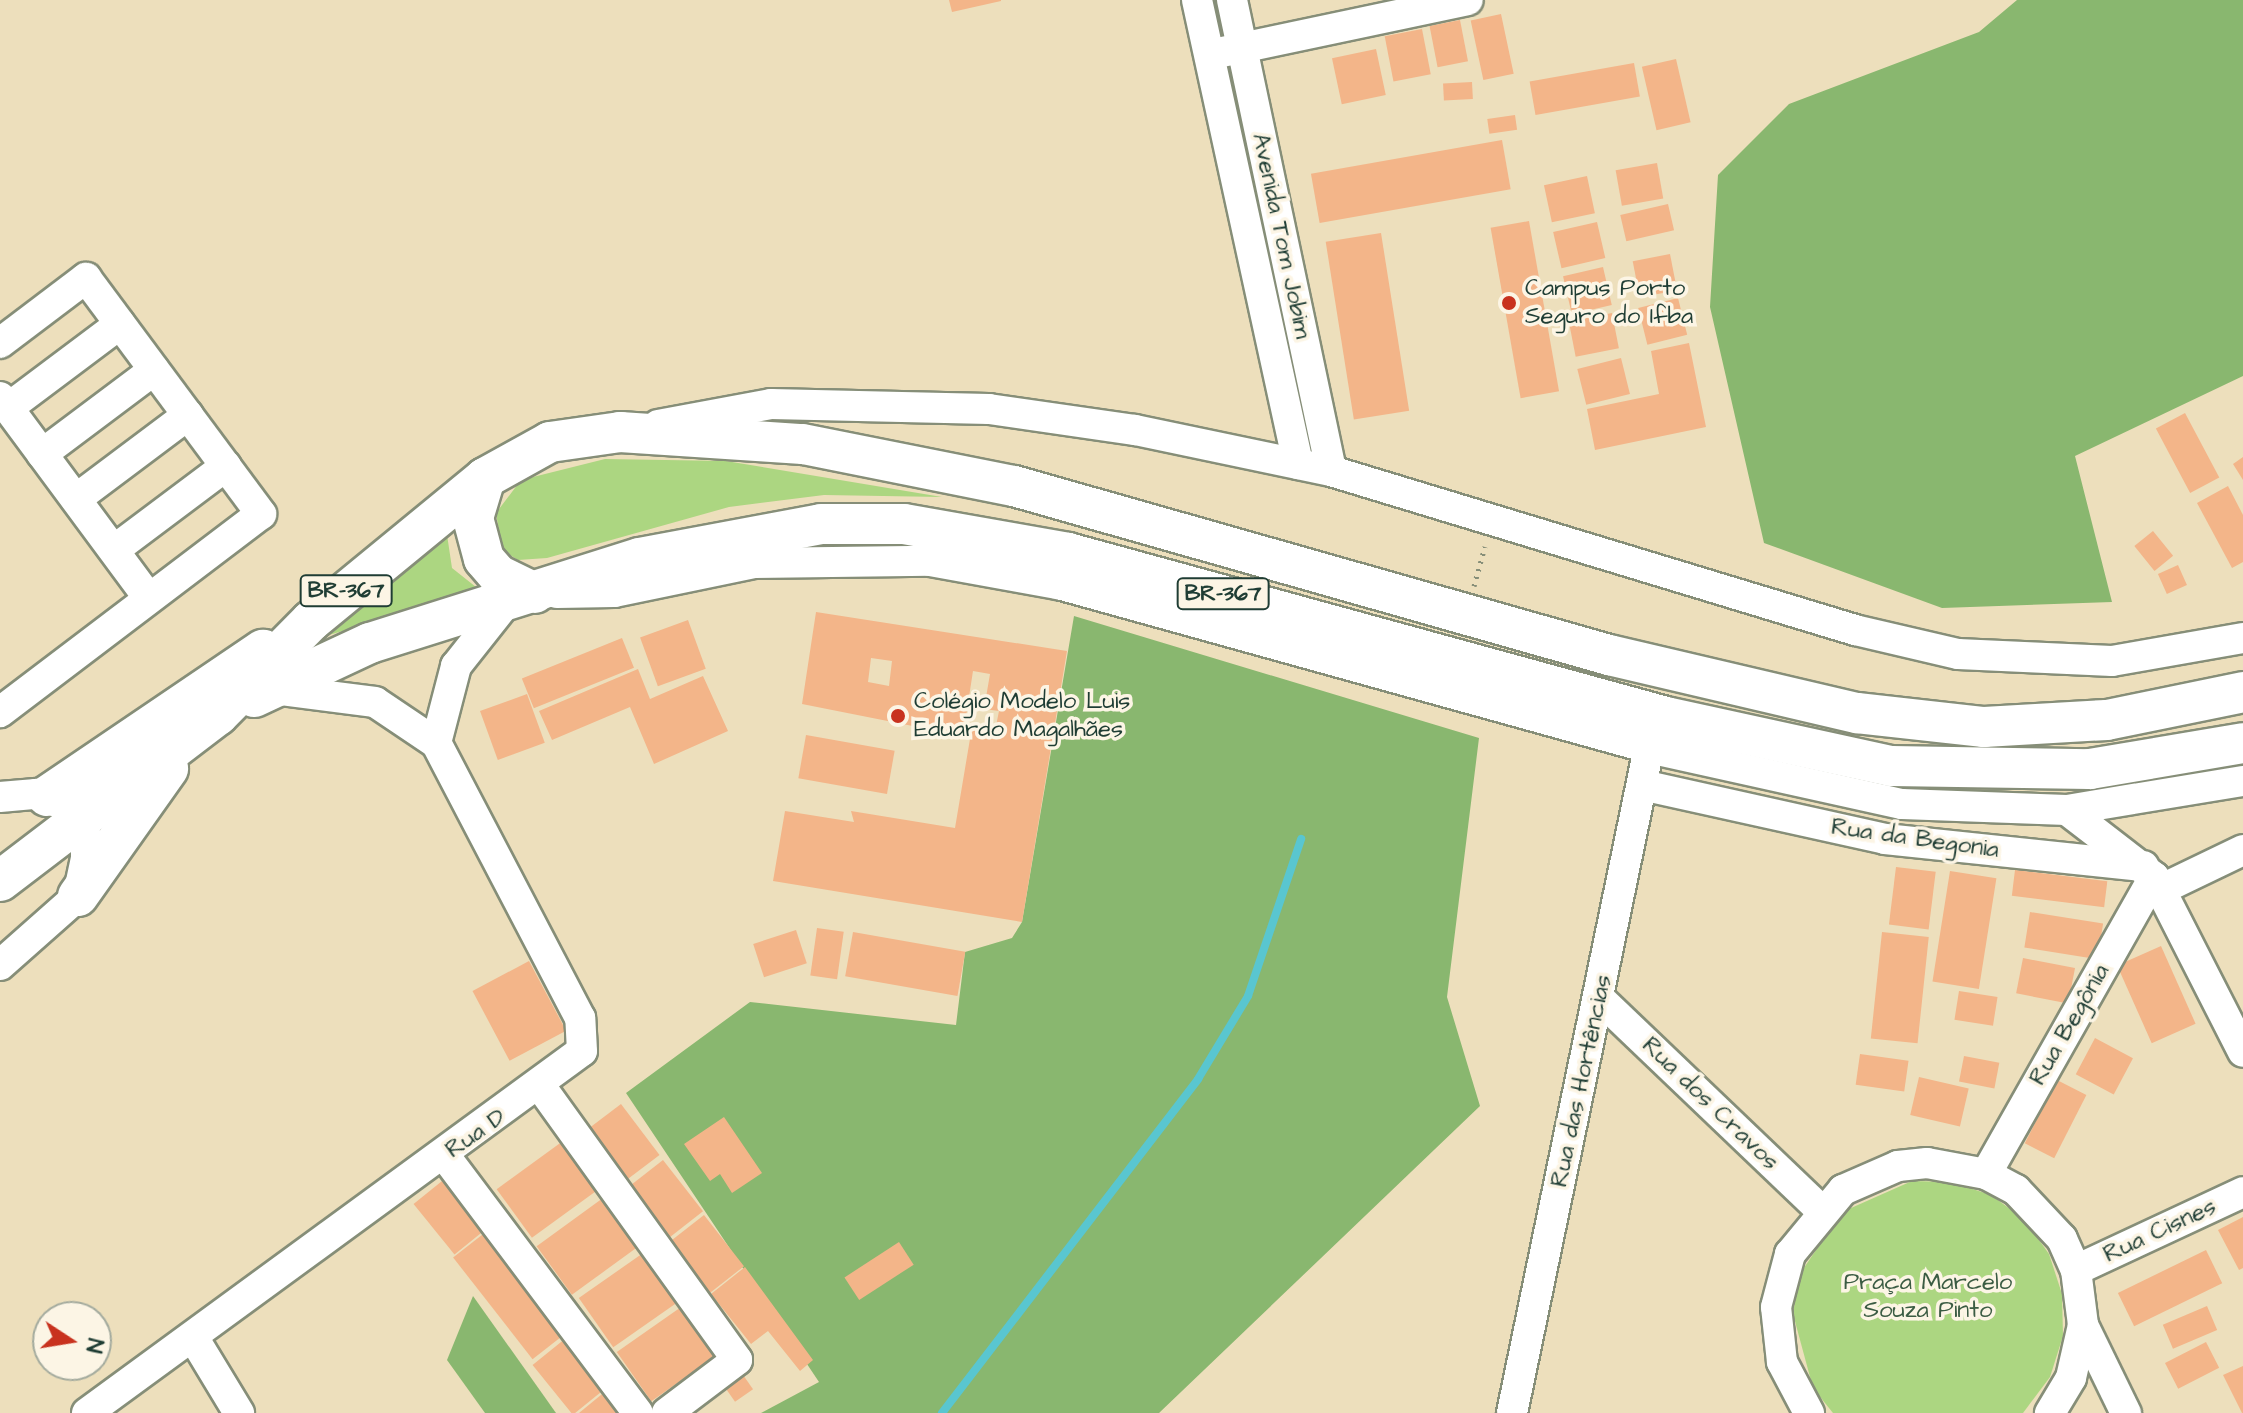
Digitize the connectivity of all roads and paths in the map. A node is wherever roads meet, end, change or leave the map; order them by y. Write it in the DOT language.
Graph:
graph roads {
  1 [pos="1197,0"];
  2 [pos="1232,0"];
  3 [pos="1468,0"];
  4 [pos="1241,47"];
  5 [pos="1209,55"];
  6 [pos="120,324"];
  7 [pos="0,343"];
  8 [pos="154,370"];
  9 [pos="4,402"];
  10 [pos="188,415"];
  11 [pos="620,432"];
  12 [pos="42,454"];
  13 [pos="1298,464"];
  14 [pos="226,466"];
  15 [pos="1331,471"];
  16 [pos="485,478"];
  17 [pos="76,499"];
  18 [pos="114,550"];
  19 [pos="1458,588"];
  20 [pos="1487,596"];
  21 [pos="149,598"];
  22 [pos="520,598"];
  23 [pos="1236,598"];
  24 [pos="311,621"];
  25 [pos="2243,638"];
  26 [pos="1388,671"];
  27 [pos="268,689"];
  28 [pos="2243,692"];
  29 [pos="0,712"];
  30 [pos="218,715"];
  31 [pos="185,743"];
  32 [pos="436,743"];
  33 [pos="2243,743"];
  34 [pos="1649,748"];
  35 [pos="2243,781"];
  36 [pos="1642,785"];
  37 [pos="47,796"];
  38 [pos="0,797"];
  39 [pos="2067,810"];
  40 [pos="79,823"];
  41 [pos="2243,850"];
  42 [pos="2153,878"];
  43 [pos="0,881"];
  44 [pos="78,896"];
  45 [pos="0,965"];
  46 [pos="1600,999"];
  47 [pos="2243,1052"];
  48 [pos="541,1087"];
  49 [pos="445,1156"];
  50 [pos="1986,1174"];
  51 [pos="2243,1192"];
  52 [pos="1820,1209"];
  53 [pos="2076,1270"];
  54 [pos="2083,1325"];
  55 [pos="193,1337"];
  56 [pos="1806,1412"];
  57 [pos="87,1413"];
  58 [pos="239,1413"];
  59 [pos="638,1413"];
  60 [pos="667,1413"];
  61 [pos="1512,1413"];
  62 [pos="2050,1413"];
  63 [pos="2126,1413"];
  1 -- 5 [label="street, Avenida Tom Jobim"];
  2 -- 4 [label="street, Avenida Tom Jobim"];
  3 -- 4 [label="street"];
  4 -- 5 [label="street"];
  4 -- 15 [label="street, Avenida Tom Jobim"];
  5 -- 13 [label="street, Avenida Tom Jobim"];
  6 -- 7 [label="street"];
  6 -- 8 [label="street"];
  6 -- 9 [label="street"];
  8 -- 10 [label="street"];
  8 -- 12 [label="street"];
  9 -- 12 [label="street"];
  10 -- 14 [label="street"];
  10 -- 17 [label="street"];
  11 -- 13 [label="street"];
  11 -- 16 [label="main road, BR-367"];
  11 -- 28 [label="main road, BR-367"];
  12 -- 17 [label="street"];
  13 -- 15 [label="street"];
  14 -- 18 [label="street"];
  14 -- 21 [label="street"];
  15 -- 25 [label="street"];
  16 -- 22 [label="main road"];
  16 -- 24 [label="main road, BR-367"];
  17 -- 18 [label="street"];
  18 -- 21 [label="street"];
  19 -- 20 [label="path"];
  21 -- 29 [label="street"];
  22 -- 23 [label="main road, BR-367"];
  22 -- 26 [label="street"];
  22 -- 27 [label="main road, BR-367"];
  22 -- 32 [label="street"];
  23 -- 26 [label="main road"];
  23 -- 33 [label="main road, BR-367"];
  24 -- 30 [label="main road, BR-367"];
  24 -- 37 [label="main road"];
  26 -- 34 [label="street"];
  27 -- 30 [label="main road, BR-367"];
  27 -- 32 [label="street, Rua D"];
  30 -- 31 [label="main road, BR-367"];
  31 -- 40 [label="main road, BR-367"];
  31 -- 44 [label="main road"];
  32 -- 48 [label="street, Rua D"];
  34 -- 36 [label="street, Rua das Hortências"];
  34 -- 39 [label="street"];
  35 -- 39 [label="street"];
  36 -- 42 [label="street, Rua da Begonia"];
  36 -- 46 [label="street, Rua das Hortências"];
  37 -- 38 [label="street"];
  37 -- 40 [label="street"];
  39 -- 42 [label="street"];
  40 -- 43 [label="main road, BR-367"];
  40 -- 44 [label="street"];
  41 -- 42 [label="street"];
  42 -- 47 [label="street"];
  42 -- 50 [label="street, Rua Begônia"];
  44 -- 45 [label="street"];
  46 -- 52 [label="street, Rua dos Cravos"];
  46 -- 61 [label="street, Rua das Hortências"];
  48 -- 49 [label="street, Rua D"];
  48 -- 60 [label="street"];
  49 -- 55 [label="street, Rua D"];
  49 -- 59 [label="street"];
  50 -- 52 [label="street"];
  50 -- 53 [label="street"];
  51 -- 53 [label="street, Rua Cisnes"];
  52 -- 56 [label="street"];
  53 -- 54 [label="street"];
  54 -- 62 [label="street"];
  54 -- 63 [label="street"];
  55 -- 57 [label="street, Rua D"];
  55 -- 58 [label="street"];
}
